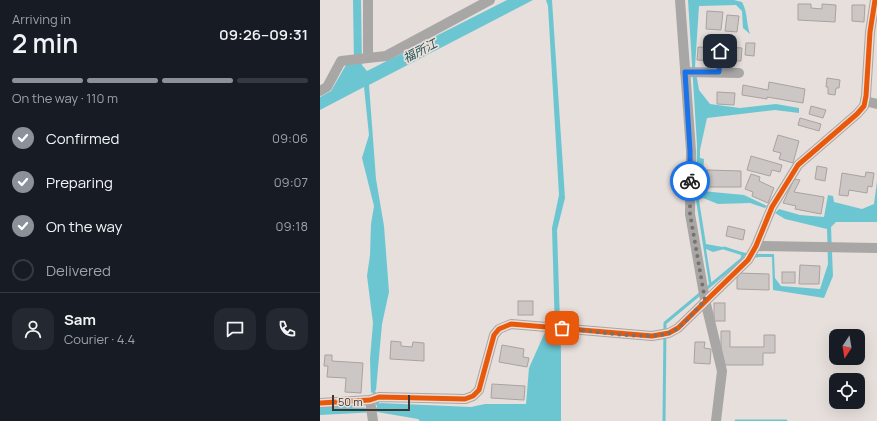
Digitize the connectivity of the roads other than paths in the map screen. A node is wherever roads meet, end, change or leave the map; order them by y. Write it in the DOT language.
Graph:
graph roads {
  1 [pos="368,0"];
  2 [pos="490,0"];
  3 [pos="680,0"];
  4 [pos="875,0"];
  5 [pos="721,40"];
  6 [pos="368,57"];
  7 [pos="691,72"];
  8 [pos="719,72"];
  9 [pos="739,73"];
  10 [pos="320,91"];
  11 [pos="865,101"];
  12 [pos="877,104"];
  13 [pos="877,248"];
  14 [pos="752,252"];
  15 [pos="705,300"];
  16 [pos="374,400"];
  17 [pos="320,403"];
  18 [pos="373,418"];
  19 [pos="716,419"];
  1 -- 6 [label="street"];
  2 -- 6 [label="street"];
  3 -- 7 [label="street"];
  4 -- 11 [label="street"];
  5 -- 8 [label="street"];
  6 -- 10 [label="street"];
  7 -- 8 [label="street"];
  7 -- 15 [label="street"];
  8 -- 9 [label="street"];
  11 -- 12 [label="street"];
  11 -- 14 [label="street"];
  13 -- 14 [label="street"];
  14 -- 15 [label="street"];
  15 -- 16 [label="street"];
  15 -- 19 [label="street"];
  16 -- 17 [label="street"];
  16 -- 18 [label="street"];
}
